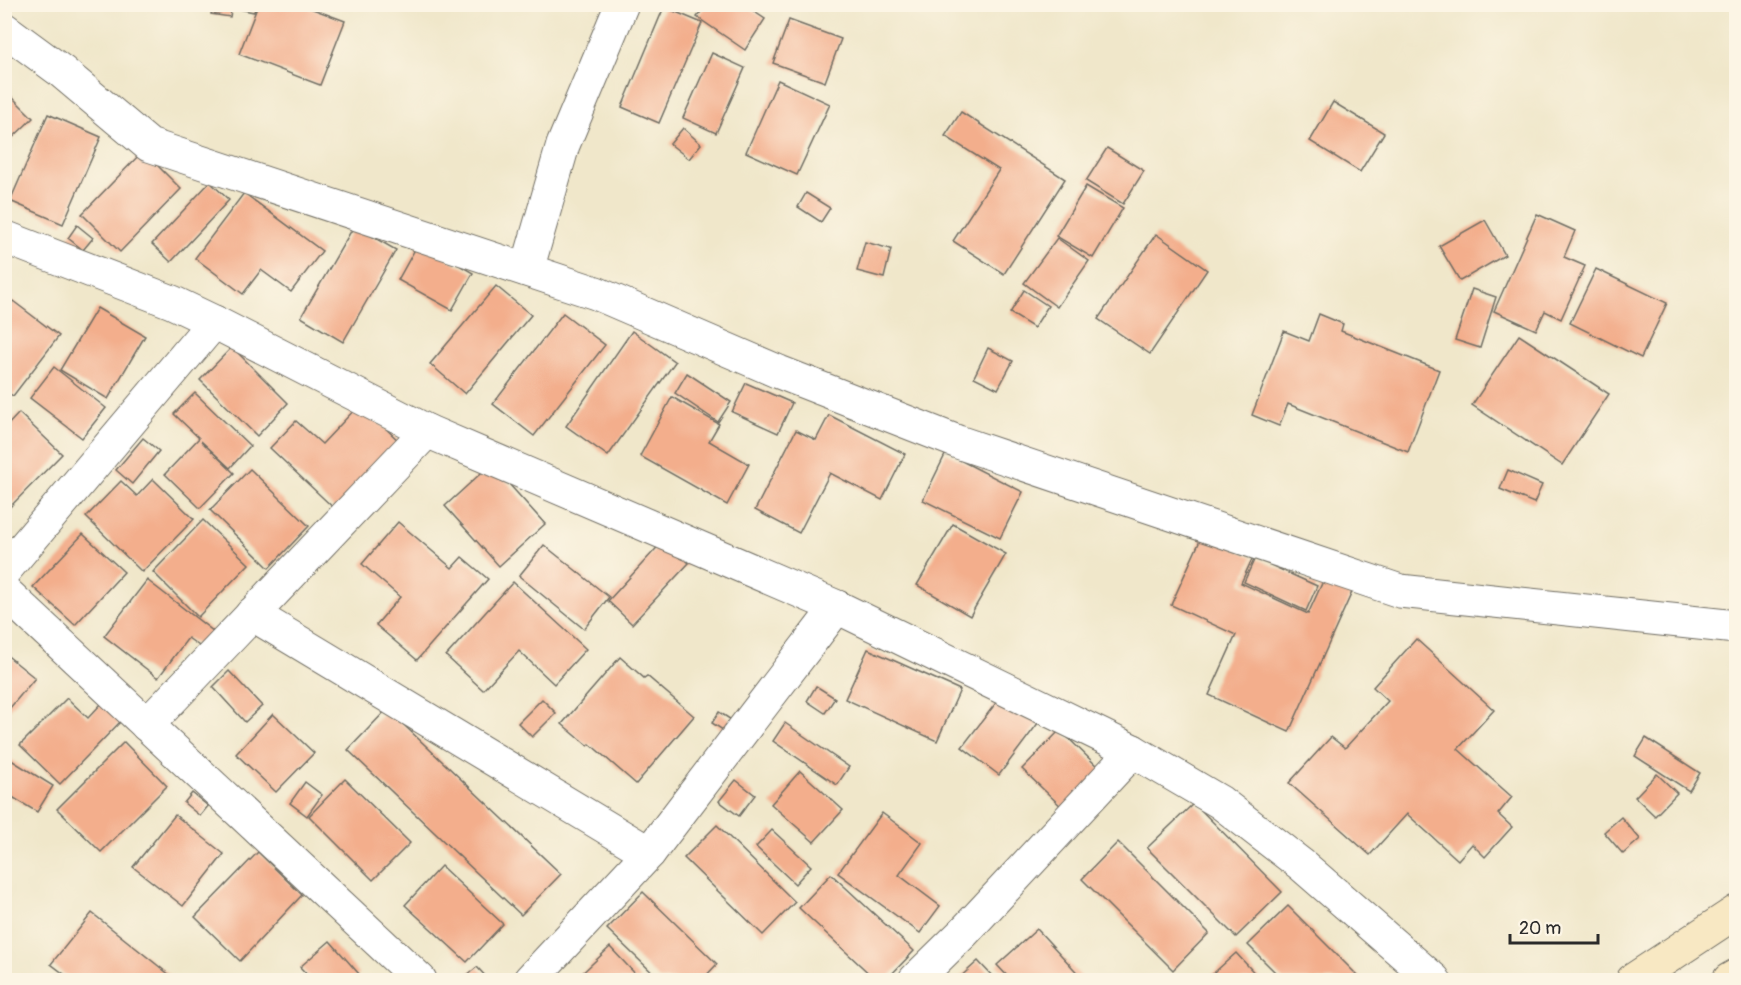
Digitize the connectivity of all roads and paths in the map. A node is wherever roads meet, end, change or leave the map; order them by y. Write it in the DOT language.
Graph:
graph roads {
  1 [pos="622,4"];
  2 [pos="4,29"];
  3 [pos="4,237"];
  4 [pos="527,270"];
  5 [pos="214,322"];
  6 [pos="426,432"];
  7 [pos="4,571"];
  8 [pos="4,591"];
  9 [pos="837,607"];
  10 [pos="252,614"];
  11 [pos="1737,627"];
  12 [pos="147,725"];
  13 [pos="1132,751"];
  14 [pos="649,853"];
  15 [pos="1737,912"];
  16 [pos="1737,976"];
  17 [pos="420,981"];
  18 [pos="530,981"];
  19 [pos="915,981"];
  20 [pos="1434,981"];
  21 [pos="1633,981"];
  22 [pos="1729,981"];
  1 -- 4 [label="street"];
  2 -- 4 [label="street"];
  3 -- 5 [label="street"];
  4 -- 11 [label="street"];
  5 -- 6 [label="street"];
  5 -- 7 [label="street"];
  6 -- 9 [label="street"];
  6 -- 10 [label="street"];
  8 -- 12 [label="street"];
  9 -- 13 [label="street"];
  9 -- 14 [label="street"];
  10 -- 12 [label="street"];
  10 -- 14 [label="street"];
  12 -- 17 [label="street"];
  13 -- 19 [label="street"];
  13 -- 20 [label="street"];
  14 -- 18 [label="street"];
  15 -- 21 [label="main road"];
  16 -- 22 [label="main road"];
}
